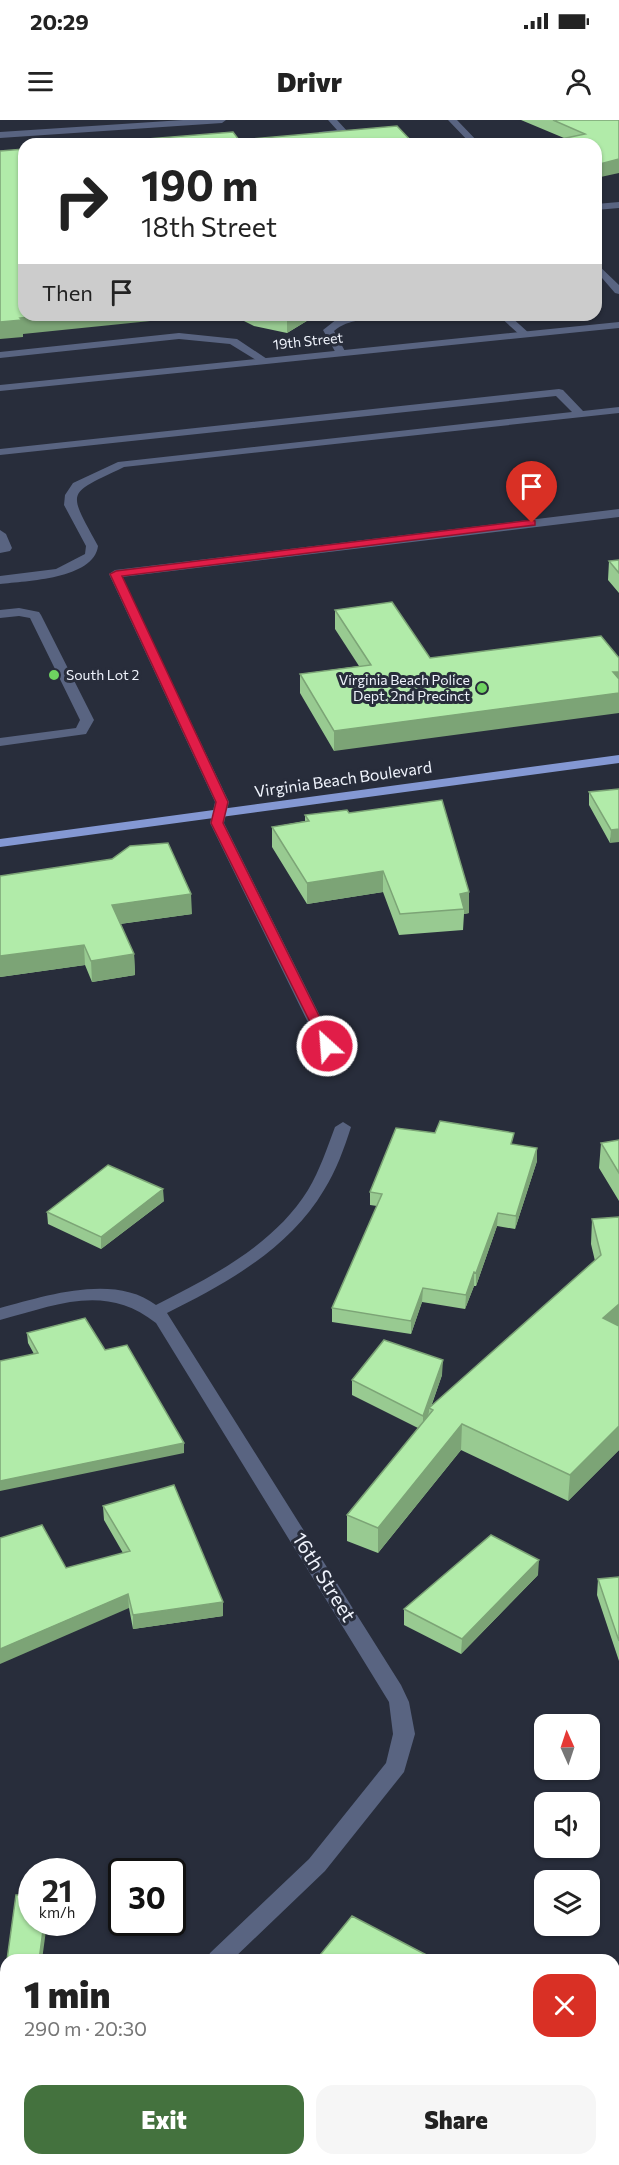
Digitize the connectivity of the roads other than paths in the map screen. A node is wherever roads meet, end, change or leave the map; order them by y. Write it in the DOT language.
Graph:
graph roads {
  1 [pos="222,120"];
  2 [pos="332,120"];
  3 [pos="452,120"];
  4 [pos="0,135"];
  5 [pos="311,135"];
  6 [pos="470,138"];
  7 [pos="619,205"];
  8 [pos="602,206"];
  9 [pos="602,273"];
  10 [pos="619,291"];
  11 [pos="343,321"];
  12 [pos="510,321"];
  13 [pos="619,325"];
  14 [pos="525,334"];
  15 [pos="341,353"];
  16 [pos="0,355"];
  17 [pos="265,361"];
  18 [pos="0,388"];
  19 [pos="619,410"];
  20 [pos="580,414"];
  21 [pos="0,452"];
  22 [pos="619,513"];
  23 [pos="0,534"];
  24 [pos="0,549"];
  25 [pos="0,580"];
  26 [pos="0,615"];
  27 [pos="0,742"];
  28 [pos="619,759"];
  29 [pos="218,814"];
  30 [pos="0,843"];
  31 [pos="327,1046"];
  32 [pos="343,1127"];
  33 [pos="156,1312"];
  34 [pos="0,1314"];
  35 [pos="224,1954"];
  1 -- 4 [label="street"];
  2 -- 5 [label="street"];
  3 -- 6 [label="street"];
  7 -- 8 [label="street"];
  9 -- 10 [label="street"];
  11 -- 15 [label="street"];
  12 -- 14 [label="street"];
  13 -- 14 [label="street, 19th Street"];
  14 -- 15 [label="street, 19th Street"];
  15 -- 17 [label="street, 19th Street"];
  16 -- 17 [label="street"];
  17 -- 18 [label="street, 19th Street"];
  19 -- 20 [label="street"];
  20 -- 21 [label="street"];
  20 -- 25 [label="street"];
  22 -- 29 [label="street"];
  23 -- 24 [label="street"];
  26 -- 27 [label="street"];
  28 -- 29 [label="main road, Virginia Beach Boulevard"];
  29 -- 30 [label="main road, Virginia Beach Boulevard"];
  29 -- 31 [label="street"];
  32 -- 33 [label="street"];
  33 -- 34 [label="street, 16th Street"];
  33 -- 35 [label="street, 16th Street"];
}
